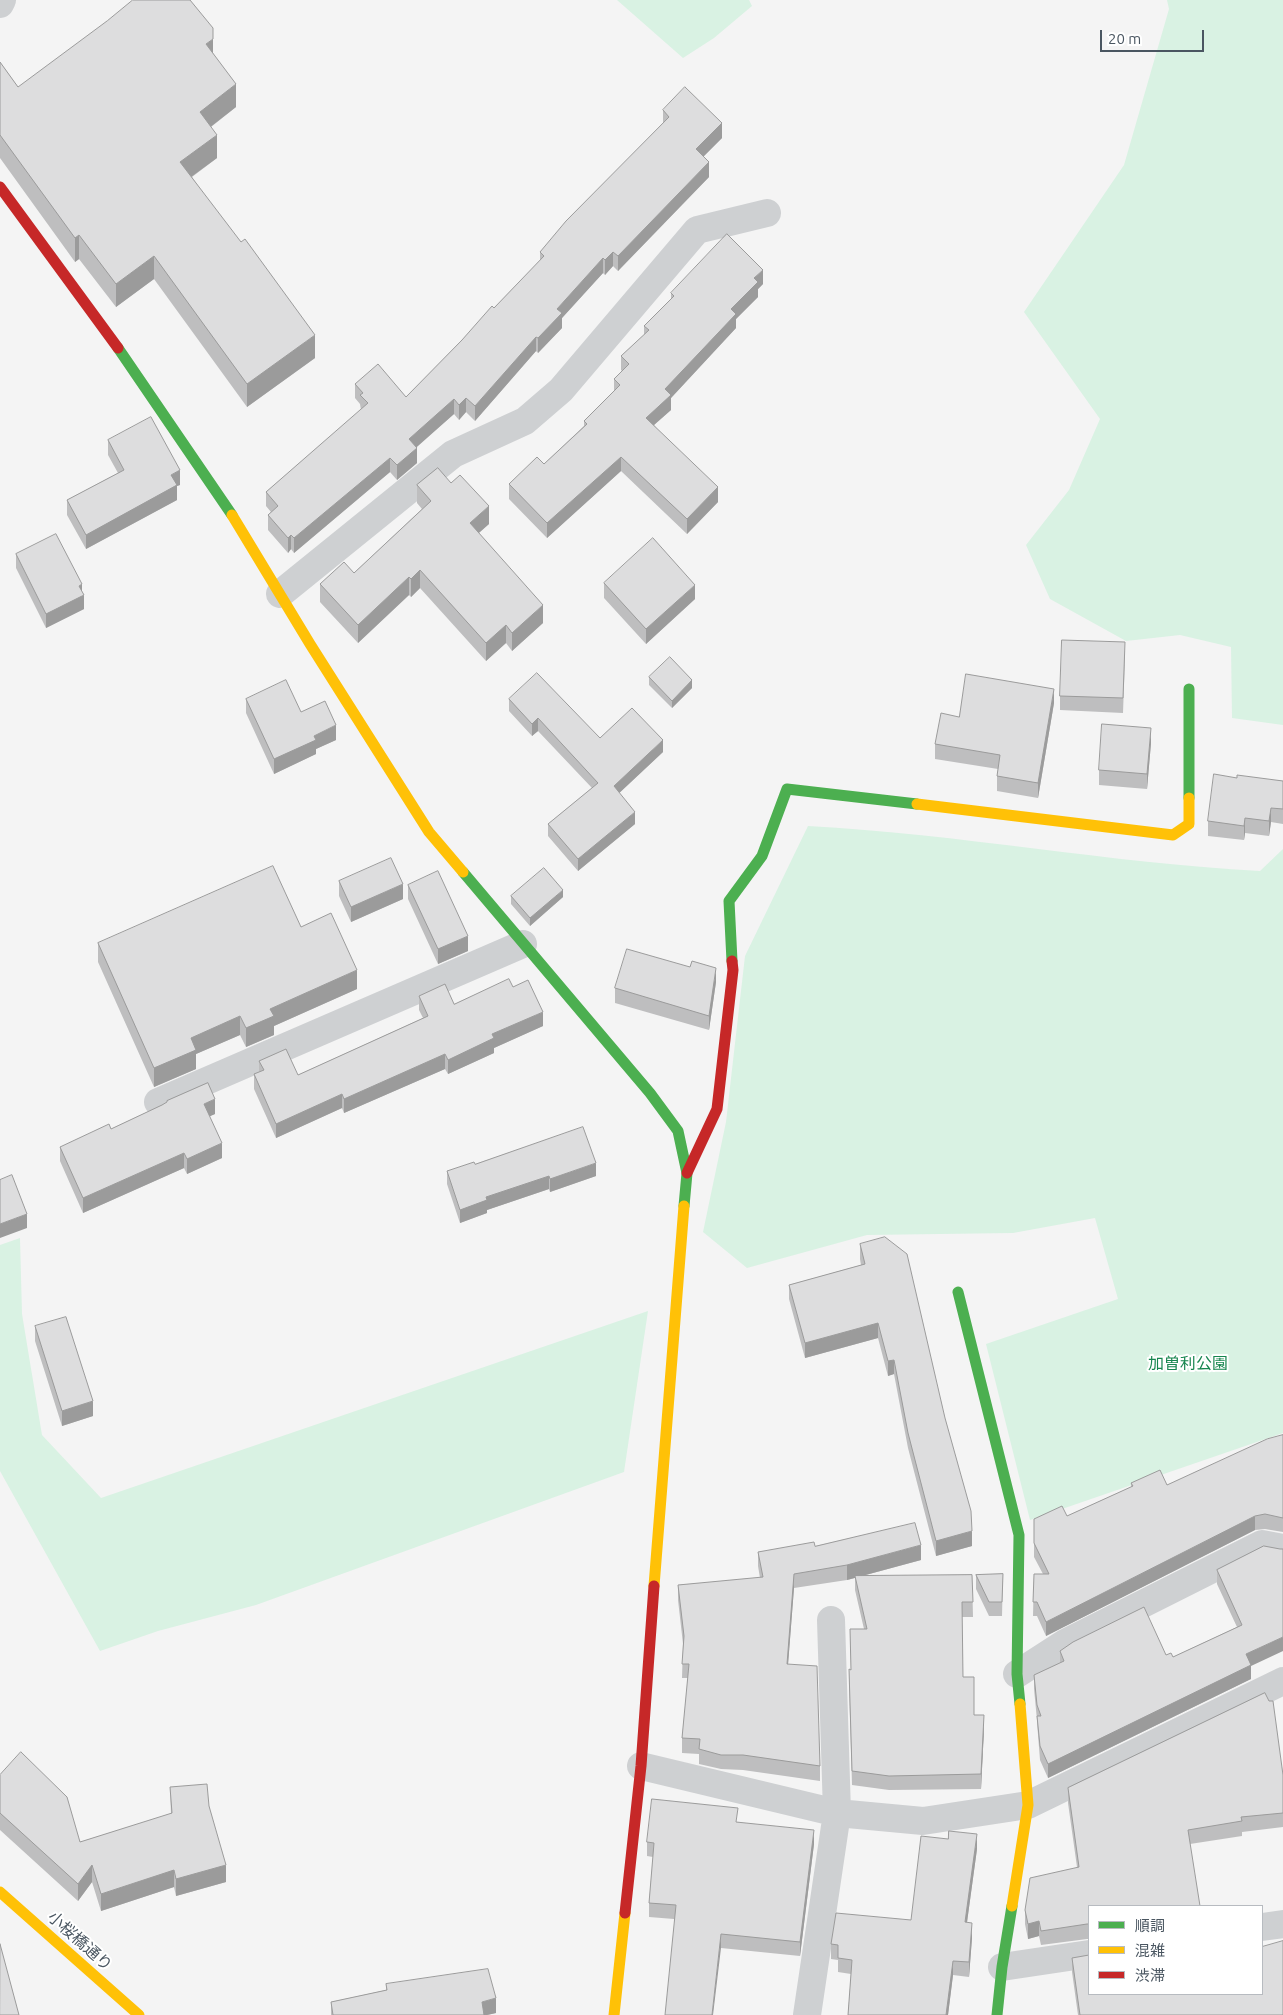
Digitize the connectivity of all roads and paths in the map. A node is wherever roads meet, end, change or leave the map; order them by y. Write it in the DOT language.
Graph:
graph roads {
  1 [pos="2,0"];
  2 [pos="0,4"];
  3 [pos="0,187"];
  4 [pos="767,213"];
  5 [pos="280,594"];
  6 [pos="1189,689"];
  7 [pos="523,944"];
  8 [pos="158,1102"];
  9 [pos="687,1173"];
  10 [pos="958,1292"];
  11 [pos="1283,1548"];
  12 [pos="831,1620"];
  13 [pos="1017,1674"];
  14 [pos="1283,1682"];
  15 [pos="642,1766"];
  16 [pos="1028,1805"];
  17 [pos="837,1813"];
  18 [pos="0,1892"];
  19 [pos="1283,1924"];
  20 [pos="1263,1927"];
  21 [pos="1088,1954"];
  22 [pos="1002,1967"];
  23 [pos="139,2015"];
  24 [pos="614,2015"];
  25 [pos="807,2015"];
  26 [pos="996,2015"];
  1 -- 2 [label="street"];
  3 -- 5 [label="street"];
  4 -- 5 [label="street"];
  5 -- 7 [label="street"];
  6 -- 9 [label="street"];
  7 -- 8 [label="street"];
  7 -- 9 [label="street"];
  9 -- 15 [label="street"];
  10 -- 13 [label="street"];
  11 -- 13 [label="street"];
  12 -- 17 [label="street"];
  13 -- 16 [label="street"];
  14 -- 16 [label="street"];
  15 -- 17 [label="street"];
  15 -- 24 [label="street"];
  16 -- 17 [label="street"];
  16 -- 22 [label="street"];
  17 -- 25 [label="street"];
  18 -- 23 [label="street, 小桜橋通り"];
  19 -- 20 [label="street"];
  21 -- 22 [label="street"];
  22 -- 26 [label="street"];
}
